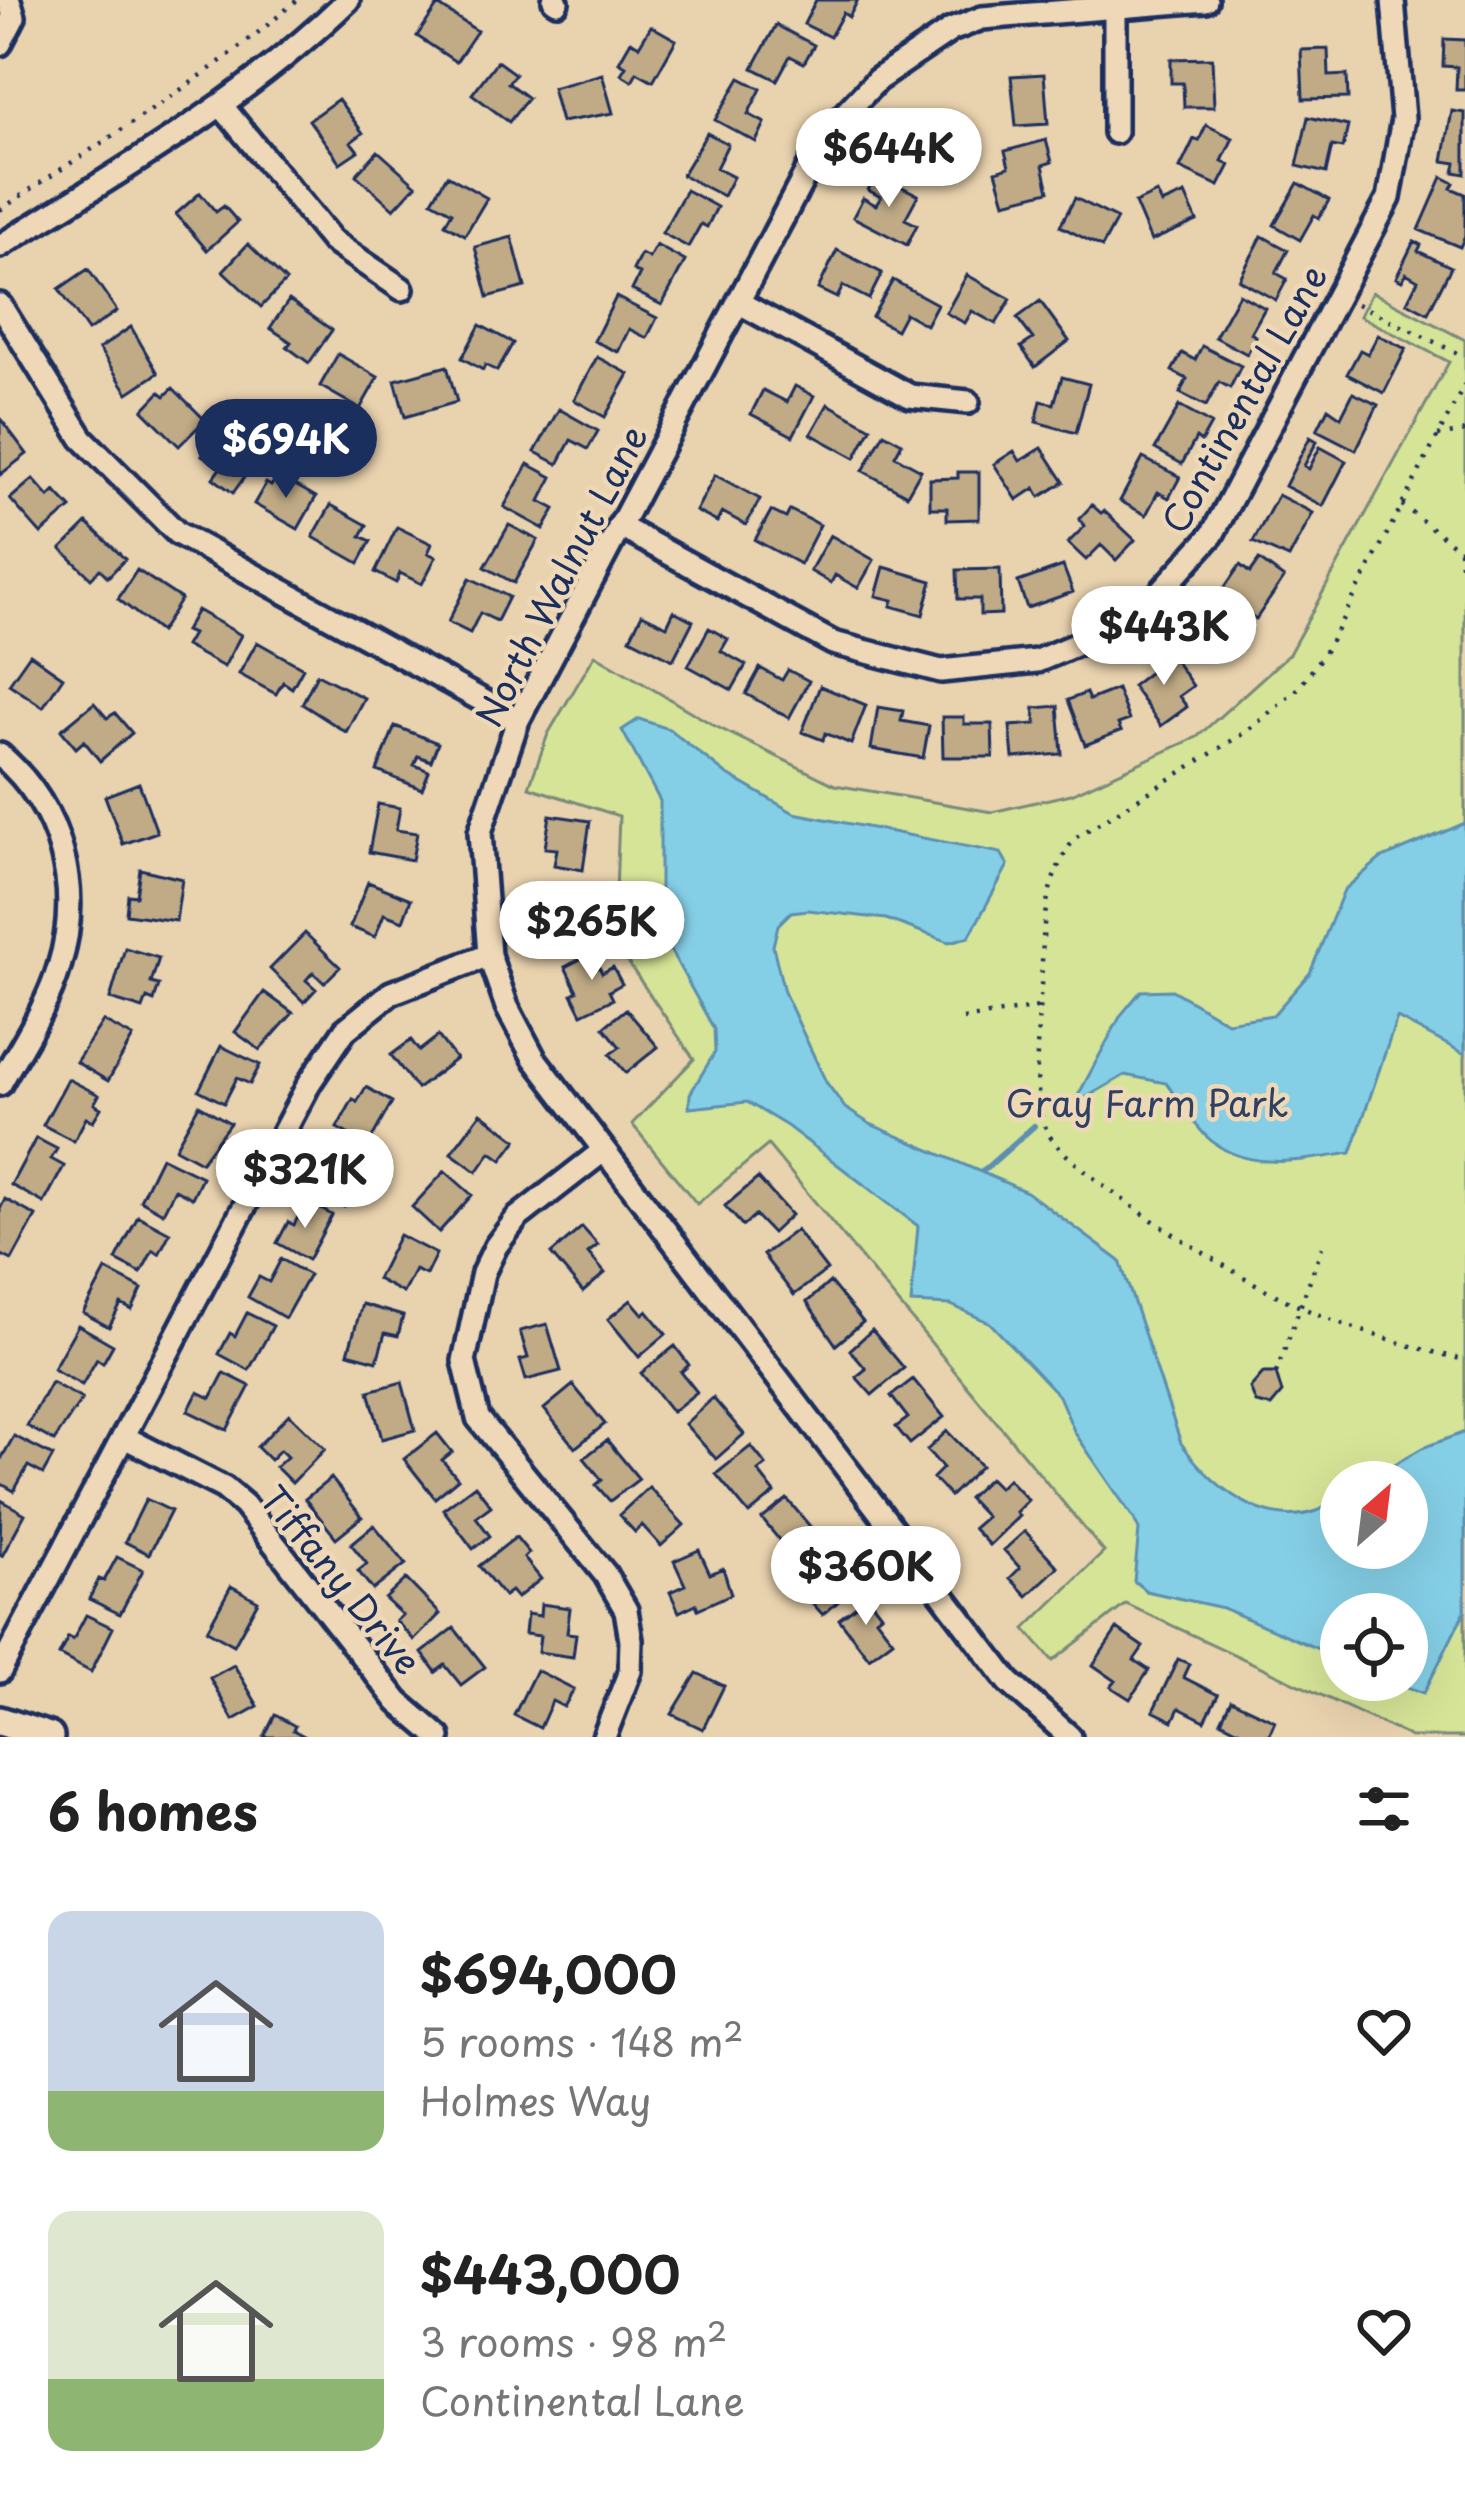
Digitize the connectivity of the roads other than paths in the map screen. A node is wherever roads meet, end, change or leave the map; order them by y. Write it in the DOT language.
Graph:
graph roads {
  1 [pos="9,0"];
  2 [pos="1206,0"];
  3 [pos="1393,0"];
  4 [pos="338,4"];
  5 [pos="1115,7"];
  6 [pos="980,9"];
  7 [pos="0,44"];
  8 [pos="220,105"];
  9 [pos="1114,132"];
  10 [pos="0,246"];
  11 [pos="402,289"];
  12 [pos="738,302"];
  13 [pos="0,305"];
  14 [pos="968,402"];
  15 [pos="620,526"];
  16 [pos="518,720"];
  17 [pos="0,755"];
  18 [pos="489,955"];
  19 [pos="0,1084"];
  20 [pos="603,1151"];
  21 [pos="124,1437"];
  22 [pos="0,1671"];
  23 [pos="0,1725"];
  24 [pos="12,1737"];
  25 [pos="49,1737"];
  26 [pos="439,1737"];
  27 [pos="604,1737"];
  28 [pos="1070,1737"];
  1 -- 7 [label="street"];
  2 -- 5 [label="street, North Walnut Lane"];
  3 -- 15 [label="street, Continental Lane"];
  4 -- 8 [label="street"];
  5 -- 6 [label="street, North Walnut Lane"];
  5 -- 9 [label="street"];
  6 -- 12 [label="street, North Walnut Lane"];
  8 -- 10 [label="street"];
  8 -- 11 [label="street"];
  12 -- 14 [label="street"];
  12 -- 15 [label="street, North Walnut Lane"];
  13 -- 16 [label="street"];
  15 -- 16 [label="street, North Walnut Lane"];
  16 -- 18 [label="street, North Walnut Lane"];
  17 -- 19 [label="street"];
  18 -- 20 [label="street, North Walnut Lane"];
  18 -- 21 [label="street"];
  20 -- 27 [label="street"];
  20 -- 28 [label="street, North Walnut Lane"];
  21 -- 22 [label="street"];
  21 -- 26 [label="street, Tiffany Drive"];
  23 -- 24 [label="main road"];
  23 -- 25 [label="main road"];
}
